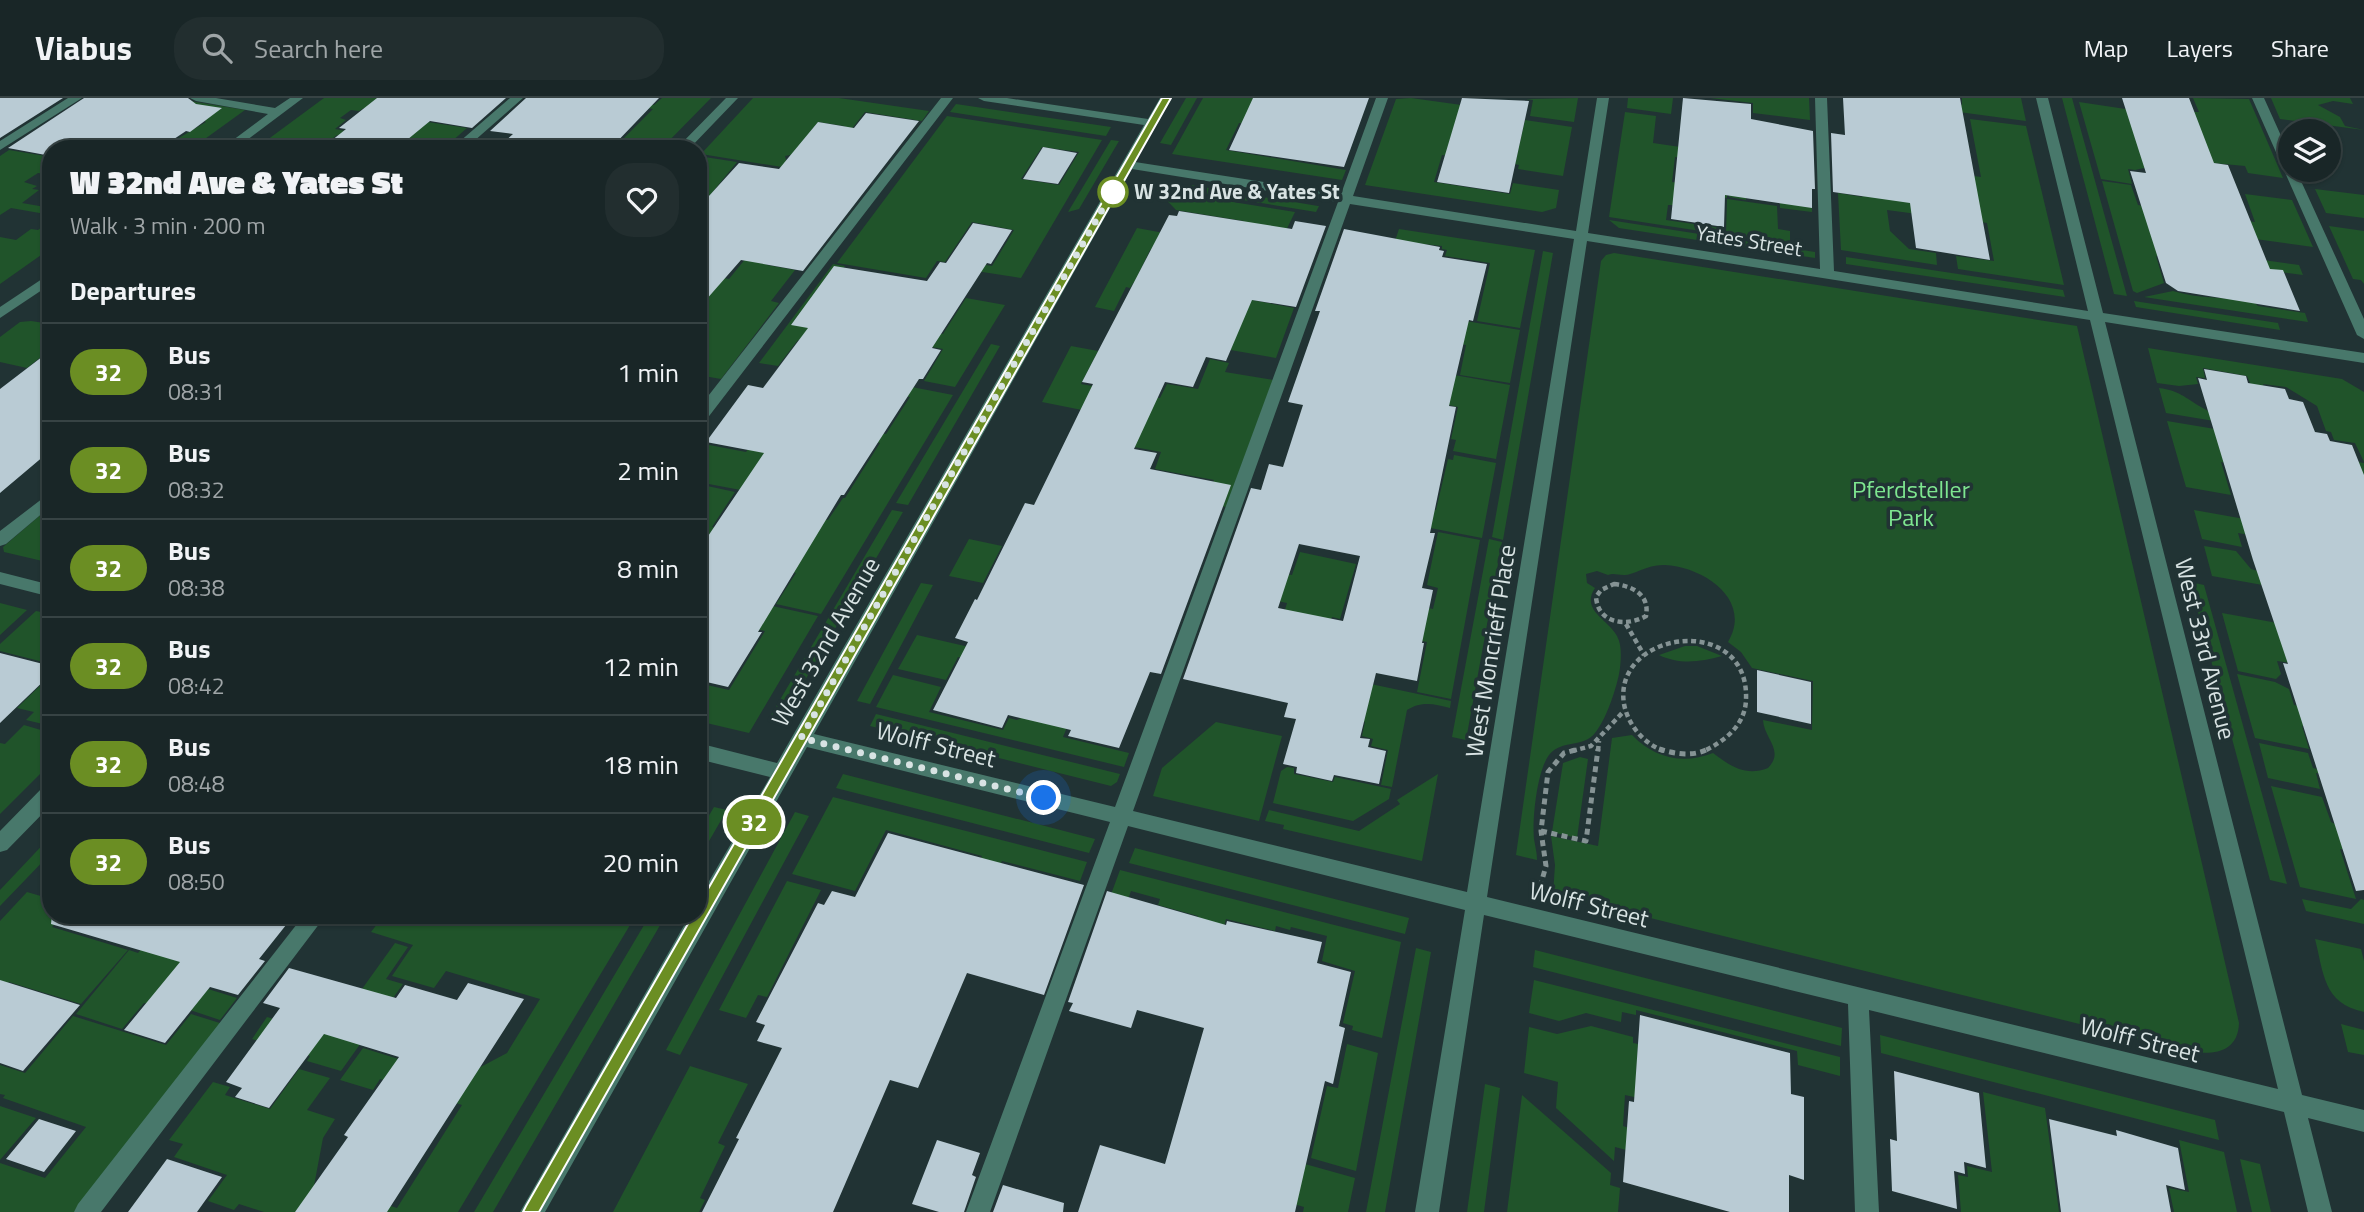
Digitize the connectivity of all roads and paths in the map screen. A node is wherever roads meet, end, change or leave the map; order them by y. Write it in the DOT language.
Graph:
graph roads {
  1 [pos="76,98"];
  2 [pos="196,98"];
  3 [pos="297,98"];
  4 [pos="517,98"];
  5 [pos="732,98"];
  6 [pos="947,98"];
  7 [pos="984,98"];
  8 [pos="1166,98"];
  9 [pos="1382,98"];
  10 [pos="1603,98"];
  11 [pos="1821,98"];
  12 [pos="2042,98"];
  13 [pos="2258,98"];
  14 [pos="277,112"];
  15 [pos="1152,123"];
  16 [pos="239,140"];
  17 [pos="468,140"];
  18 [pos="691,140"];
  19 [pos="0,146"];
  20 [pos="1128,165"];
  21 [pos="1346,199"];
  22 [pos="1581,236"];
  23 [pos="1827,274"];
  24 [pos="42,284"];
  25 [pos="0,314"];
  26 [pos="2096,316"];
  27 [pos="2364,335"];
  28 [pos="2364,358"];
  29 [pos="707,408"];
  30 [pos="42,505"];
  31 [pos="0,540"];
  32 [pos="0,578"];
  33 [pos="42,589"];
  34 [pos="1626,624"];
  35 [pos="1644,656"];
  36 [pos="1625,710"];
  37 [pos="801,738"];
  38 [pos="1599,740"];
  39 [pos="707,753"];
  40 [pos="782,772"];
  41 [pos="42,801"];
  42 [pos="1122,817"];
  43 [pos="1541,831"];
  44 [pos="0,844"];
  45 [pos="707,904"];
  46 [pos="1476,904"];
  47 [pos="1530,917"];
  48 [pos="309,924"];
  49 [pos="696,924"];
  50 [pos="1858,998"];
  51 [pos="2294,1104"];
  52 [pos="2364,1121"];
  53 [pos="86,1212"];
  54 [pos="532,1212"];
  55 [pos="978,1212"];
  56 [pos="1427,1212"];
  57 [pos="1867,1212"];
  58 [pos="2320,1212"];
  1 -- 19 [label="street"];
  2 -- 14 [label="street"];
  3 -- 14 [label="street"];
  4 -- 17 [label="street"];
  5 -- 18 [label="street"];
  6 -- 29 [label="street"];
  7 -- 15 [label="street"];
  8 -- 15 [label="street, West 32nd Avenue"];
  9 -- 21 [label="street"];
  10 -- 22 [label="street, West Moncrieff Place"];
  11 -- 23 [label="street"];
  12 -- 26 [label="street, West 33rd Avenue"];
  13 -- 27 [label="street"];
  14 -- 16 [label="street"];
  15 -- 20 [label="street, West 32nd Avenue"];
  20 -- 21 [label="street, Yates Street"];
  20 -- 37 [label="street, West 32nd Avenue"];
  21 -- 22 [label="street, Yates Street"];
  21 -- 42 [label="street"];
  22 -- 23 [label="street, Yates Street"];
  22 -- 46 [label="street, West Moncrieff Place"];
  23 -- 26 [label="street, Yates Street"];
  24 -- 25 [label="street"];
  26 -- 28 [label="street, Yates Street"];
  26 -- 51 [label="street, West 33rd Avenue"];
  30 -- 31 [label="street"];
  32 -- 33 [label="street"];
  34 -- 34 [label="path"];
  34 -- 35 [label="path"];
  35 -- 36 [label="path"];
  35 -- 36 [label="path"];
  36 -- 38 [label="path"];
  37 -- 40 [label="street, West 32nd Avenue"];
  37 -- 42 [label="street, Wolff Street"];
  38 -- 43 [label="path"];
  38 -- 43 [label="path"];
  39 -- 40 [label="street"];
  40 -- 45 [label="street, West 32nd Avenue"];
  41 -- 44 [label="street"];
  42 -- 46 [label="street, Wolff Street"];
  42 -- 55 [label="street"];
  43 -- 47 [label="path"];
  46 -- 47 [label="street, Wolff Street"];
  46 -- 56 [label="street, West Moncrieff Place"];
  47 -- 50 [label="street, Wolff Street"];
  48 -- 53 [label="street"];
  49 -- 54 [label="street, West 32nd Avenue"];
  50 -- 51 [label="street, Wolff Street"];
  50 -- 57 [label="street"];
  51 -- 52 [label="street, Wolff Street"];
  51 -- 58 [label="street, West 33rd Avenue"];
}
